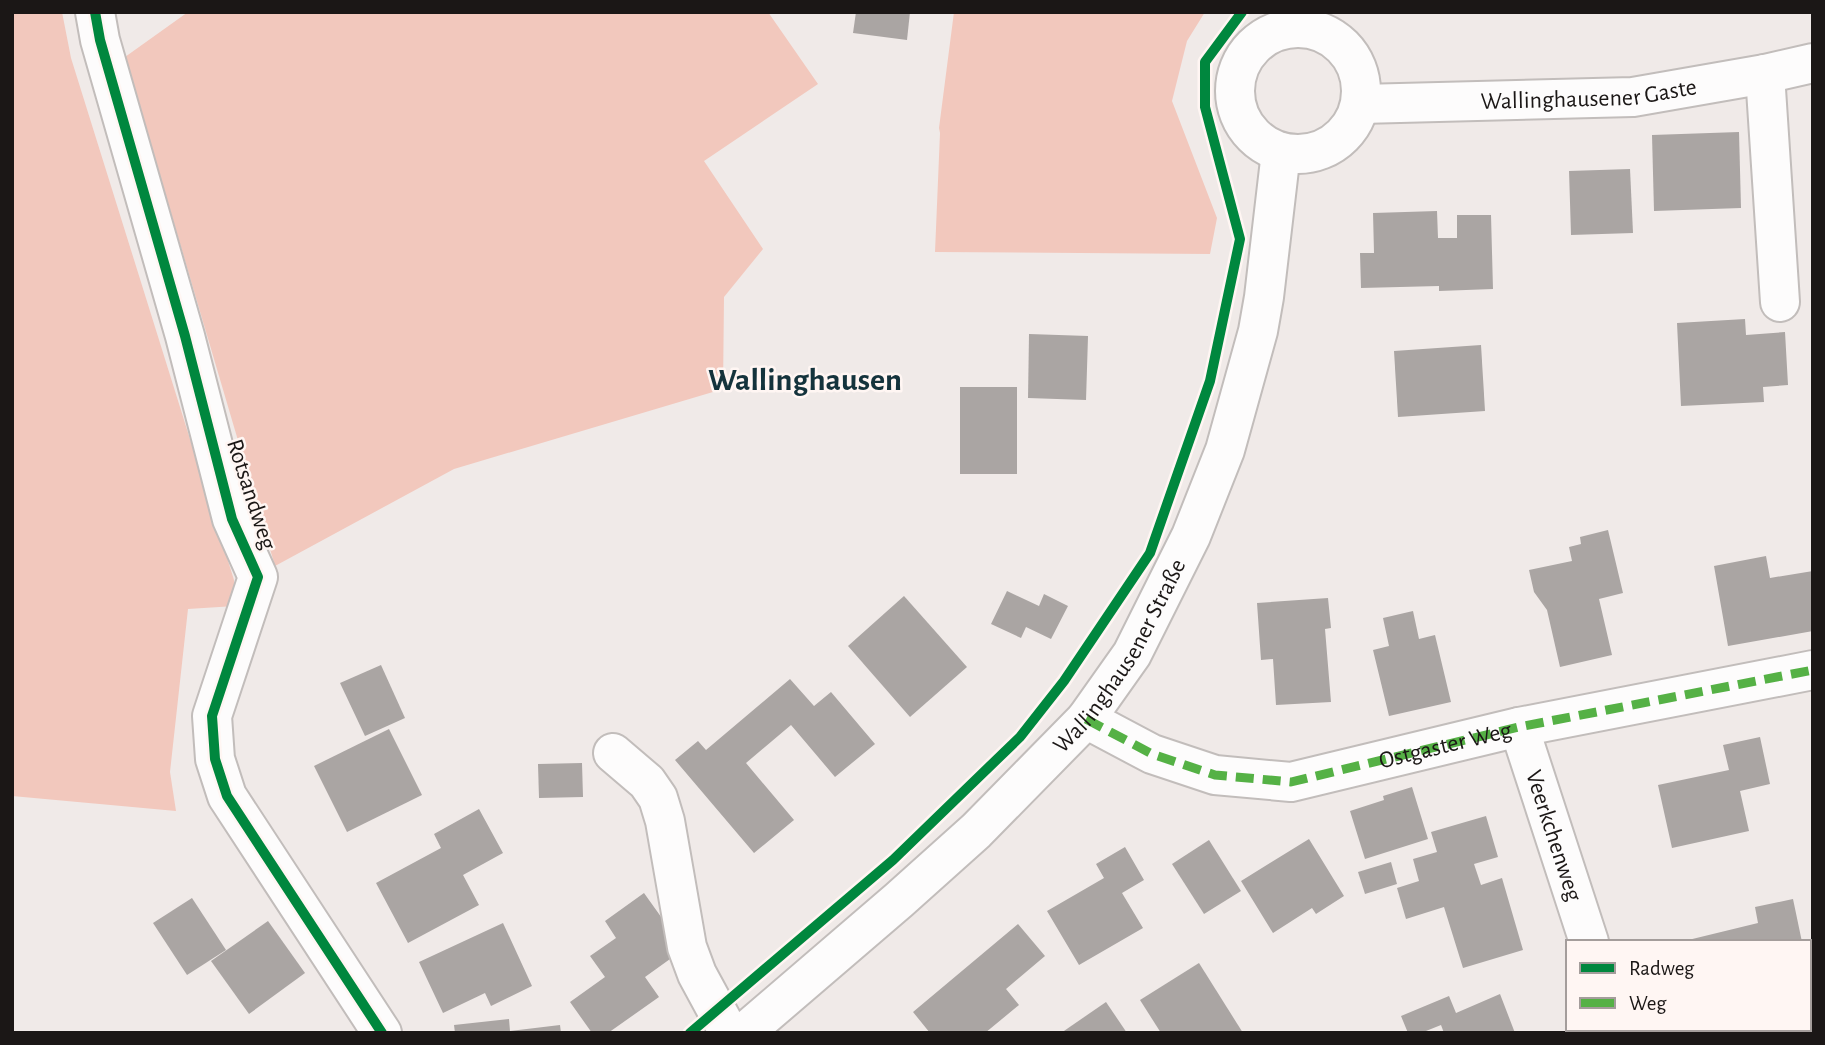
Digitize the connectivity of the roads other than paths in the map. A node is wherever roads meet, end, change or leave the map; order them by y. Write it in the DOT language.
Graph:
graph roads {
  1 [pos="95,12"];
  2 [pos="1306,20"];
  3 [pos="1813,63"];
  4 [pos="1765,74"];
  5 [pos="1361,104"];
  6 [pos="1281,152"];
  7 [pos="1780,302"];
  8 [pos="1813,670"];
  9 [pos="1086,719"];
  10 [pos="1519,727"];
  11 [pos="613,753"];
  12 [pos="1589,940"];
  13 [pos="382,1033"];
  14 [pos="729,1033"];
  15 [pos="744,1033"];
  1 -- 13 [label="street, Rotsandweg"];
  2 -- 5 [label="street"];
  2 -- 6 [label="street"];
  3 -- 4 [label="street, Wallinghausener Gaste"];
  4 -- 5 [label="street, Wallinghausener Gaste"];
  4 -- 7 [label="street"];
  5 -- 6 [label="street"];
  6 -- 9 [label="street, Wallinghausener Straße"];
  8 -- 10 [label="street, Ostgaster Weg"];
  9 -- 10 [label="street, Ostgaster Weg"];
  9 -- 15 [label="street, Wallinghausener Straße"];
  10 -- 12 [label="street, Veerkchenweg"];
  11 -- 14 [label="street"];
}
